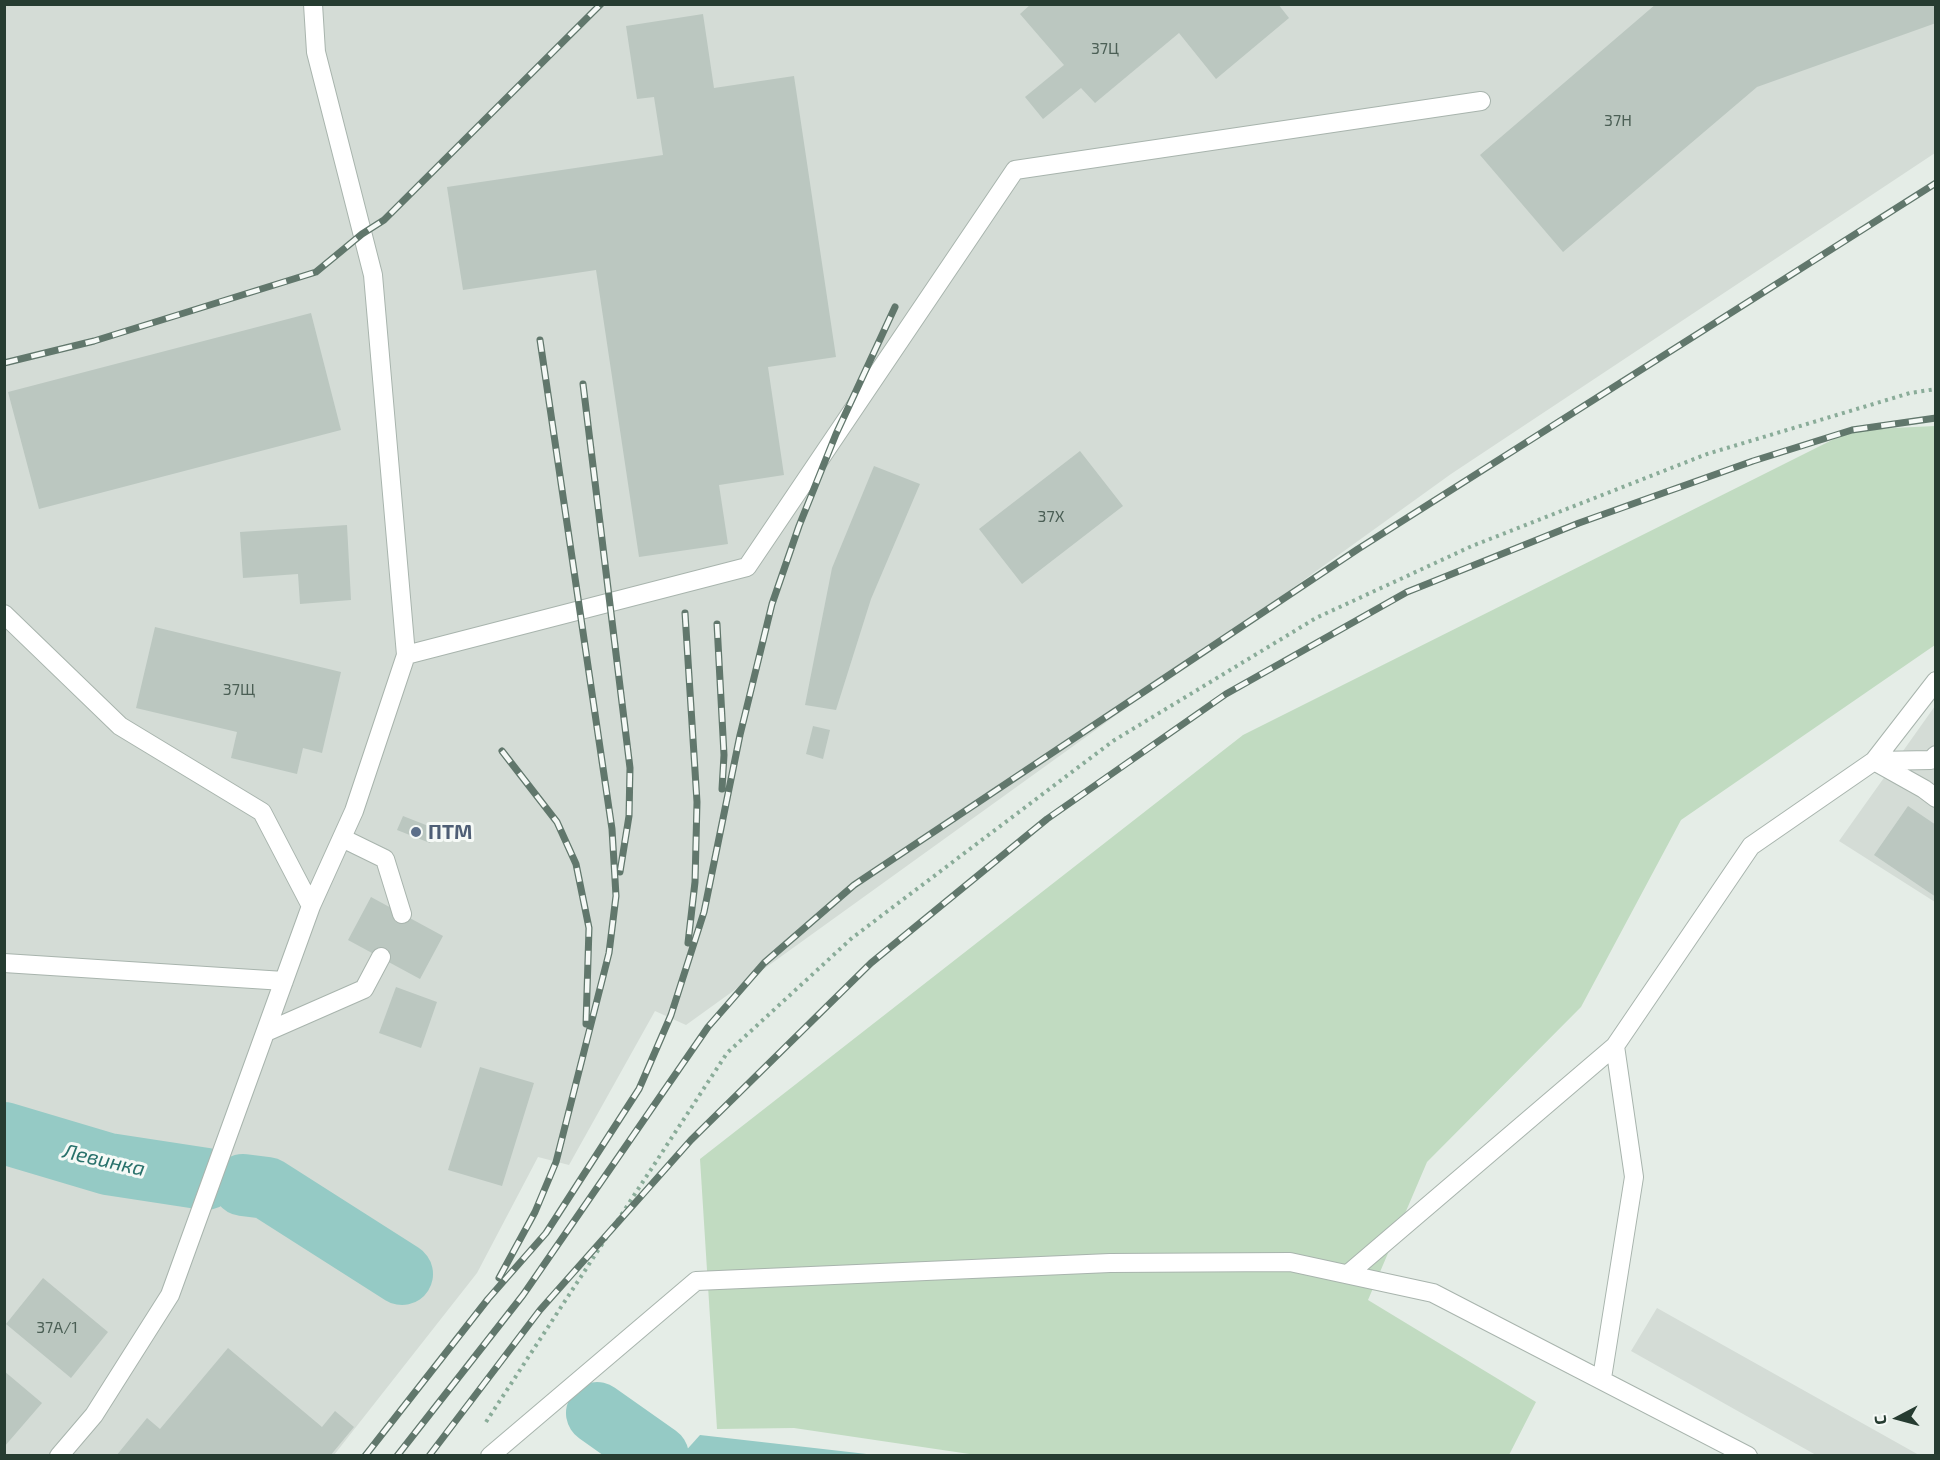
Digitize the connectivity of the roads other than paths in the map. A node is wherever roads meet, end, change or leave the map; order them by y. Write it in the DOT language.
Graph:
graph roads {
  1 [pos="313,4"];
  2 [pos="1481,101"];
  3 [pos="4,614"];
  4 [pos="406,655"];
  5 [pos="1935,681"];
  6 [pos="1935,755"];
  7 [pos="1874,761"];
  8 [pos="1935,798"];
  9 [pos="342,838"];
  10 [pos="311,906"];
  11 [pos="402,914"];
  12 [pos="381,957"];
  13 [pos="4,963"];
  14 [pos="284,981"];
  15 [pos="266,1032"];
  16 [pos="1615,1046"];
  17 [pos="1348,1274"];
  18 [pos="1602,1378"];
  19 [pos="59,1455"];
  20 [pos="490,1455"];
  21 [pos="1748,1455"];
  1 -- 4 [label="lane"];
  2 -- 4 [label="lane"];
  3 -- 10 [label="lane"];
  4 -- 9 [label="lane"];
  5 -- 7 [label="lane"];
  6 -- 7 [label="lane"];
  7 -- 8 [label="lane"];
  7 -- 16 [label="lane"];
  9 -- 10 [label="lane"];
  9 -- 11 [label="lane"];
  10 -- 14 [label="lane"];
  12 -- 15 [label="lane"];
  13 -- 14 [label="lane"];
  14 -- 15 [label="lane"];
  15 -- 19 [label="lane"];
  16 -- 17 [label="lane"];
  16 -- 18 [label="lane"];
  17 -- 18 [label="lane"];
  17 -- 20 [label="lane"];
  18 -- 21 [label="lane"];
}
